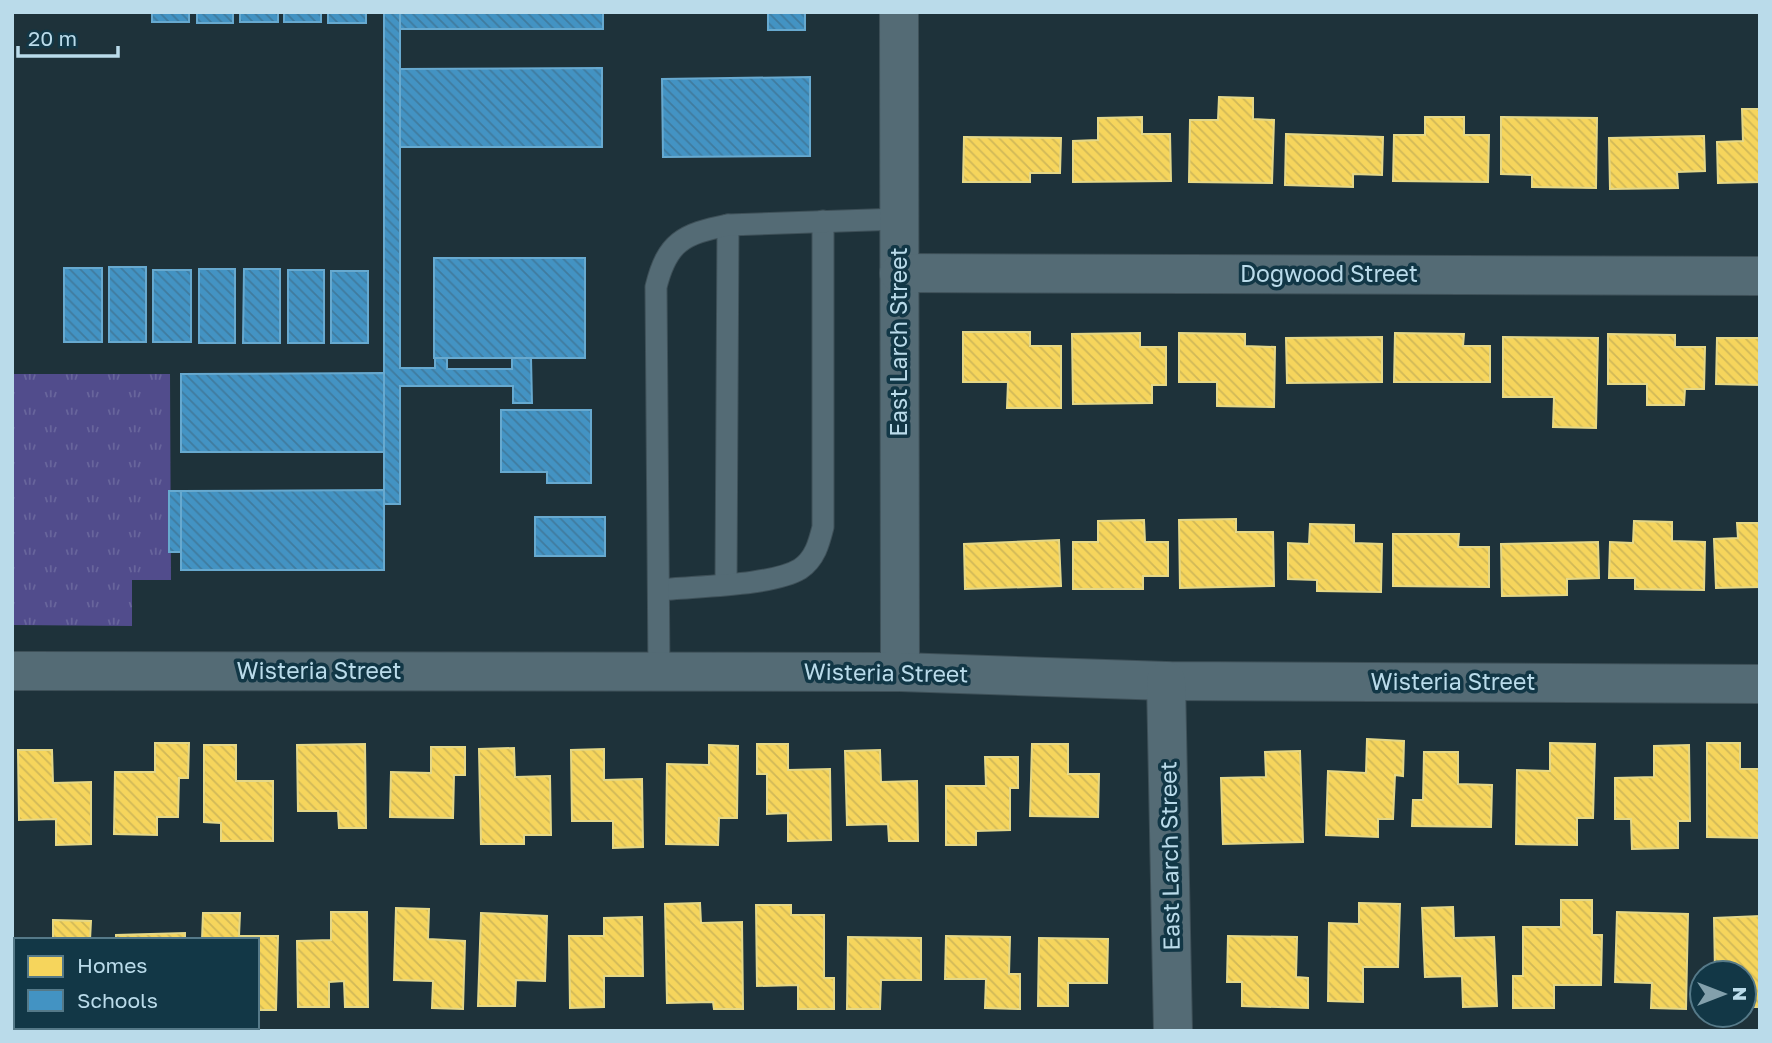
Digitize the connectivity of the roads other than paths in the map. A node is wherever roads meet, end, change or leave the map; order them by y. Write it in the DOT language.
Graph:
graph roads {
  1 [pos="899,12"];
  2 [pos="899,219"];
  3 [pos="823,221"];
  4 [pos="728,226"];
  5 [pos="899,273"];
  6 [pos="1760,276"];
  7 [pos="726,583"];
  8 [pos="659,590"];
  9 [pos="12,671"];
  10 [pos="659,671"];
  11 [pos="900,672"];
  12 [pos="1167,681"];
  13 [pos="1760,684"];
  14 [pos="1173,1031"];
  1 -- 2 [label="street, East Larch Street"];
  2 -- 3 [label="lane"];
  2 -- 5 [label="street, East Larch Street"];
  3 -- 4 [label="lane"];
  3 -- 7 [label="lane"];
  4 -- 7 [label="lane"];
  4 -- 8 [label="lane"];
  5 -- 6 [label="street, Dogwood Street"];
  5 -- 11 [label="street, East Larch Street"];
  7 -- 8 [label="lane"];
  8 -- 10 [label="lane"];
  9 -- 10 [label="street, Wisteria Street"];
  10 -- 11 [label="street, Wisteria Street"];
  11 -- 12 [label="street, Wisteria Street"];
  12 -- 13 [label="street, Wisteria Street"];
  12 -- 14 [label="street, East Larch Street"];
}
